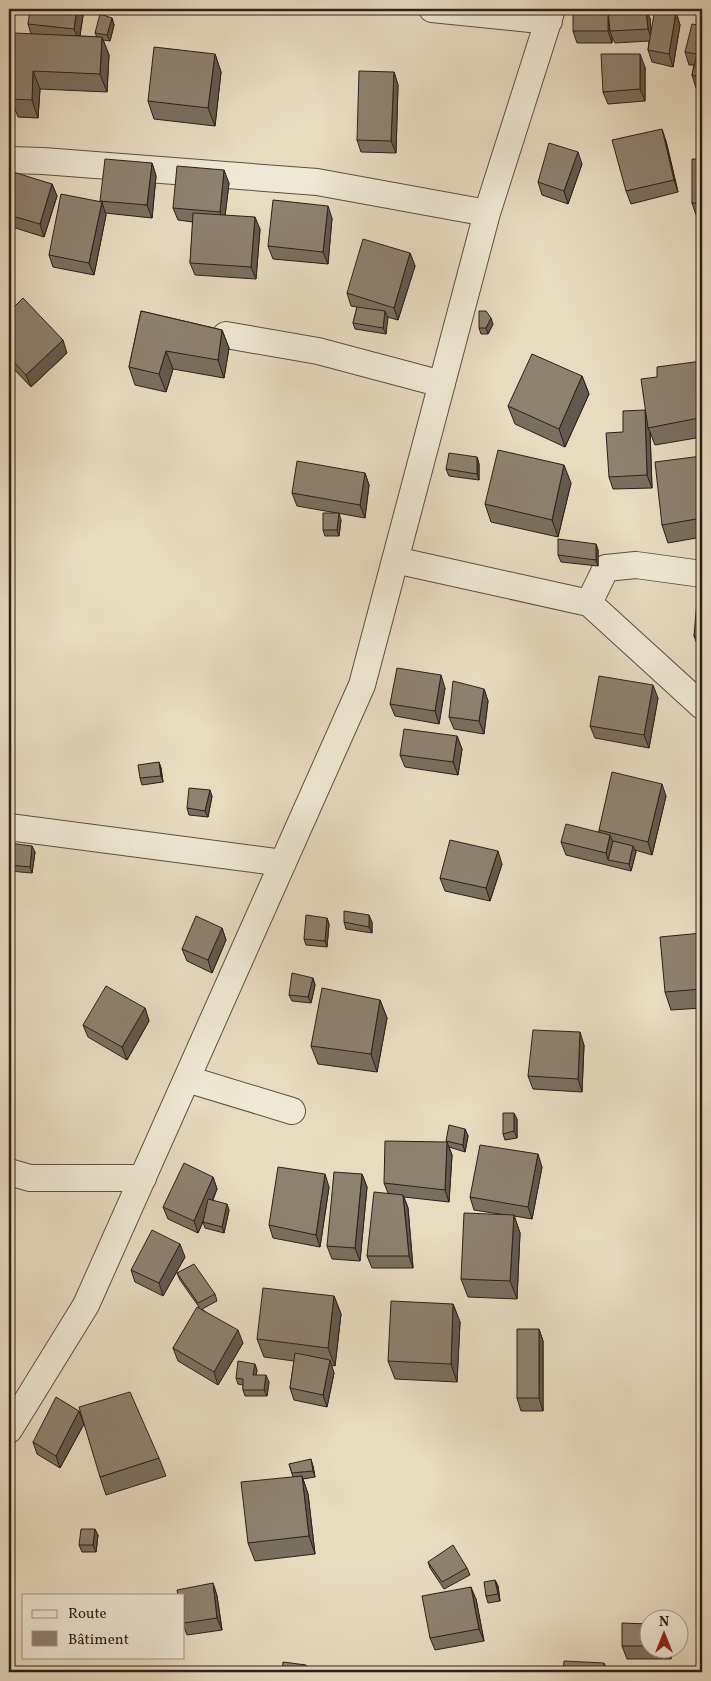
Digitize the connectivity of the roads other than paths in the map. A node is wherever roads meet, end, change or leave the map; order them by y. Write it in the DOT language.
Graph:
graph roads {
  1 [pos="432,9"];
  2 [pos="550,15"];
  3 [pos="9,160"];
  4 [pos="487,213"];
  5 [pos="226,335"];
  6 [pos="442,384"];
  7 [pos="395,560"];
  8 [pos="702,574"];
  9 [pos="589,603"];
  10 [pos="702,706"];
  11 [pos="9,827"];
  12 [pos="283,863"];
  13 [pos="187,1079"];
  14 [pos="292,1110"];
  15 [pos="9,1172"];
  16 [pos="143,1178"];
  17 [pos="9,1430"];
  1 -- 2 [label="street"];
  2 -- 4 [label="street"];
  3 -- 4 [label="street"];
  4 -- 6 [label="street"];
  5 -- 6 [label="street"];
  6 -- 7 [label="street"];
  7 -- 9 [label="street"];
  7 -- 12 [label="street"];
  8 -- 9 [label="street"];
  9 -- 10 [label="street"];
  11 -- 12 [label="street"];
  12 -- 13 [label="street"];
  13 -- 14 [label="street"];
  13 -- 16 [label="street"];
  15 -- 16 [label="street"];
  16 -- 17 [label="street"];
}
